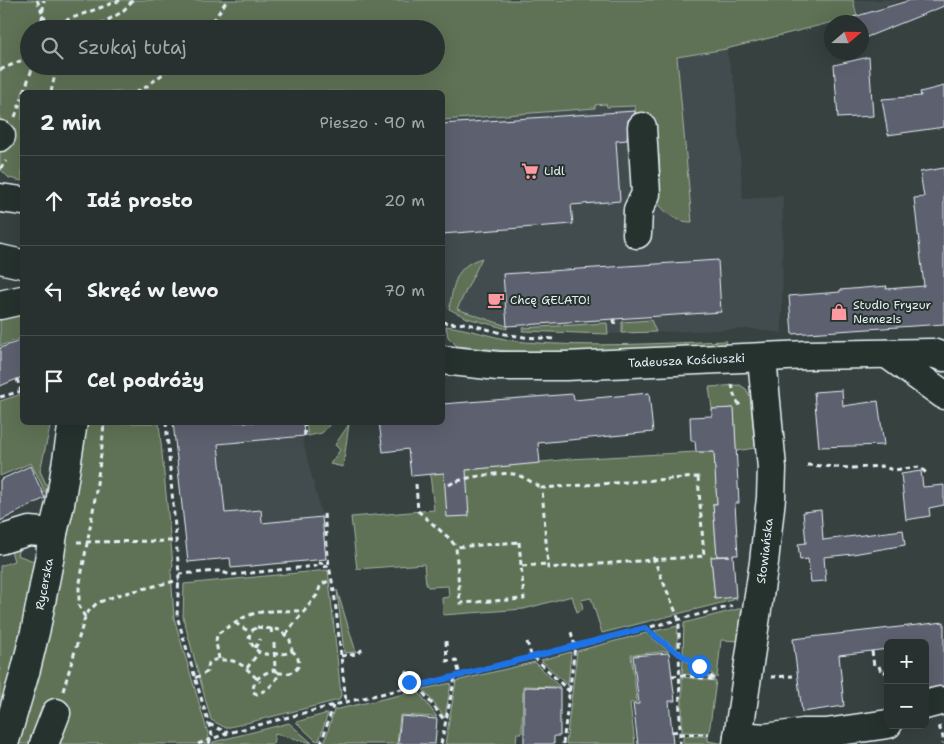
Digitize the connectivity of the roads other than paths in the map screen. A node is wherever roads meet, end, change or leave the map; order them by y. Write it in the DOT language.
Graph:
graph roads {
  1 [pos="635,134"];
  2 [pos="0,198"];
  3 [pos="20,200"];
  4 [pos="638,222"];
  5 [pos="0,259"];
  6 [pos="20,264"];
  7 [pos="20,301"];
  8 [pos="0,306"];
  9 [pos="940,353"];
  10 [pos="887,354"];
  11 [pos="762,358"];
  12 [pos="445,360"];
  13 [pos="944,395"];
  14 [pos="73,425"];
  15 [pos="53,533"];
  16 [pos="0,540"];
  17 [pos="56,713"];
  18 [pos="884,725"];
  19 [pos="827,738"];
  20 [pos="738,740"];
  21 [pos="4,744"];
  22 [pos="44,744"];
  1 -- 4 [label="street"];
  2 -- 3 [label="street"];
  5 -- 6 [label="street"];
  7 -- 8 [label="street"];
  9 -- 10 [label="street, Tadeusza Kościuszki"];
  10 -- 11 [label="street, Tadeusza Kościuszki"];
  10 -- 13 [label="street"];
  11 -- 12 [label="street, Tadeusza Kościuszki"];
  11 -- 20 [label="street, Słowiańska"];
  14 -- 15 [label="street, Rycerska"];
  15 -- 16 [label="street"];
  15 -- 21 [label="street, Rycerska"];
  17 -- 22 [label="street"];
  18 -- 19 [label="street"];
  19 -- 20 [label="street"];
}
